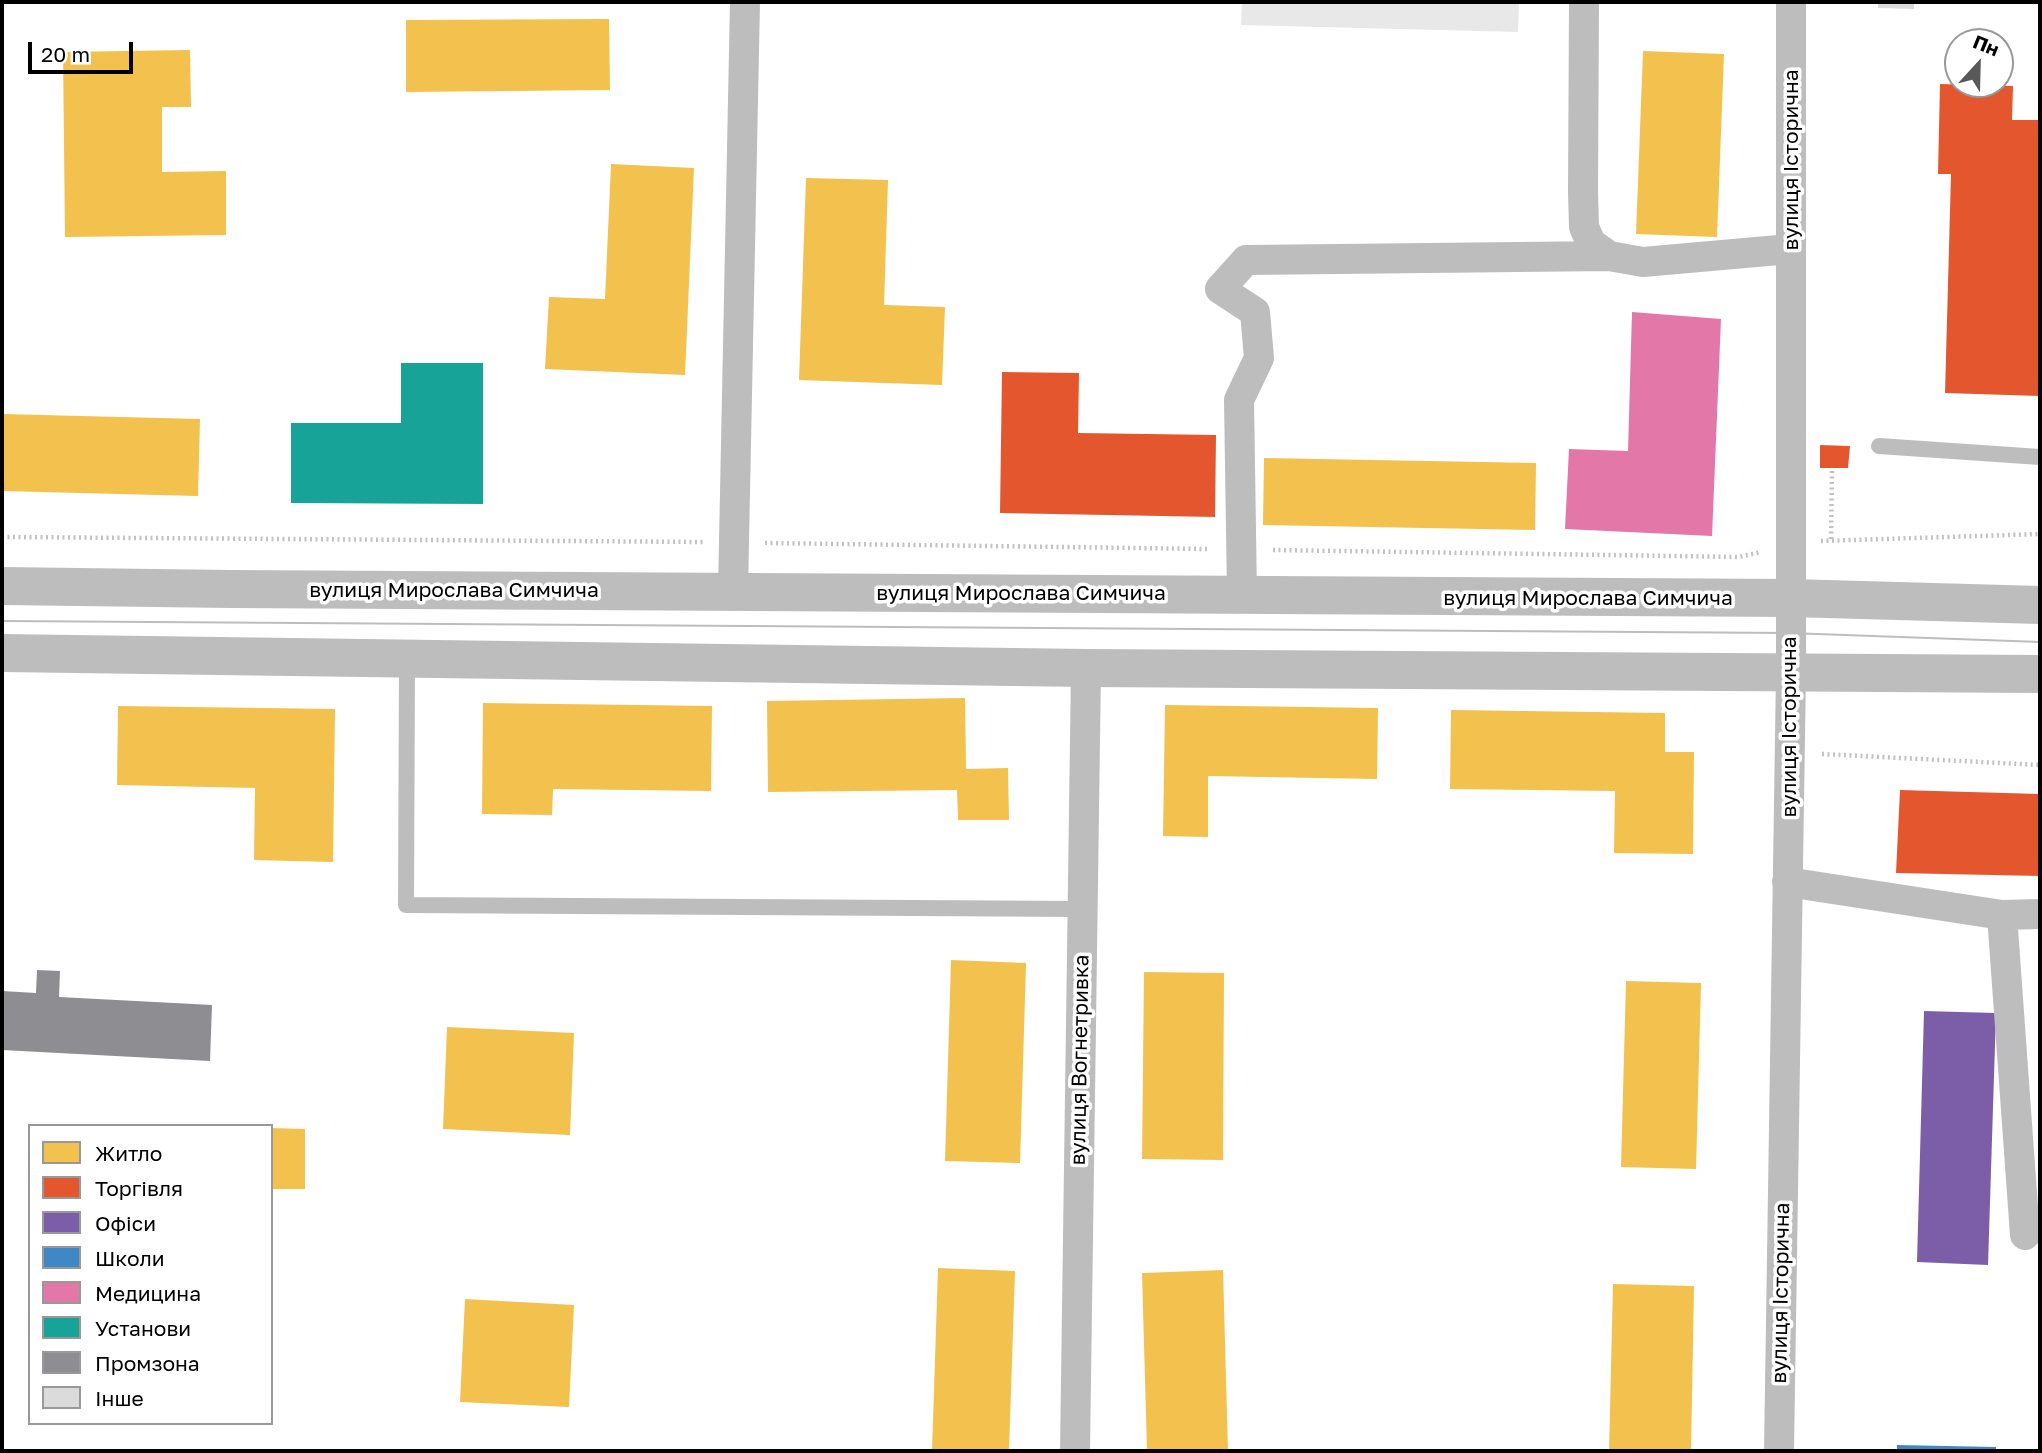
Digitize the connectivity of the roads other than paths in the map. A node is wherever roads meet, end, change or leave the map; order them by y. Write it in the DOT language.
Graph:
graph roads {
  1 [pos="745,2"];
  2 [pos="1584,2"];
  3 [pos="1791,2"];
  4 [pos="1790,249"];
  5 [pos="1609,256"];
  6 [pos="1879,446"];
  7 [pos="2040,457"];
  8 [pos="2,586"];
  9 [pos="733,591"];
  10 [pos="1242,595"];
  11 [pos="1791,598"];
  12 [pos="2040,605"];
  13 [pos="2,653"];
  14 [pos="407,660"];
  15 [pos="1086,668"];
  16 [pos="1791,672"];
  17 [pos="2040,674"];
  18 [pos="1787,882"];
  19 [pos="1082,909"];
  20 [pos="2040,914"];
  21 [pos="2002,915"];
  22 [pos="2025,1235"];
  23 [pos="1075,1451"];
  24 [pos="1779,1451"];
  1 -- 9 [label="street"];
  2 -- 5 [label="street"];
  3 -- 4 [label="street, вулиця Історична"];
  4 -- 5 [label="street"];
  4 -- 11 [label="street, вулиця Історична"];
  5 -- 10 [label="street"];
  6 -- 7 [label="lane"];
  8 -- 9 [label="street, вулиця Мирослава Симчича"];
  9 -- 10 [label="street, вулиця Мирослава Симчича"];
  10 -- 11 [label="street, вулиця Мирослава Симчича"];
  11 -- 12 [label="street, вулиця Мирослава Симчича"];
  11 -- 16 [label="street, вулиця Історична"];
  13 -- 14 [label="street"];
  14 -- 15 [label="street"];
  14 -- 19 [label="lane"];
  15 -- 16 [label="street"];
  15 -- 19 [label="street, вулиця Вогнетривка"];
  16 -- 17 [label="street"];
  16 -- 18 [label="street, вулиця Історична"];
  18 -- 21 [label="street"];
  18 -- 24 [label="street, вулиця Історична"];
  19 -- 23 [label="street, вулиця Вогнетривка"];
  20 -- 21 [label="street"];
  21 -- 22 [label="street"];
}
